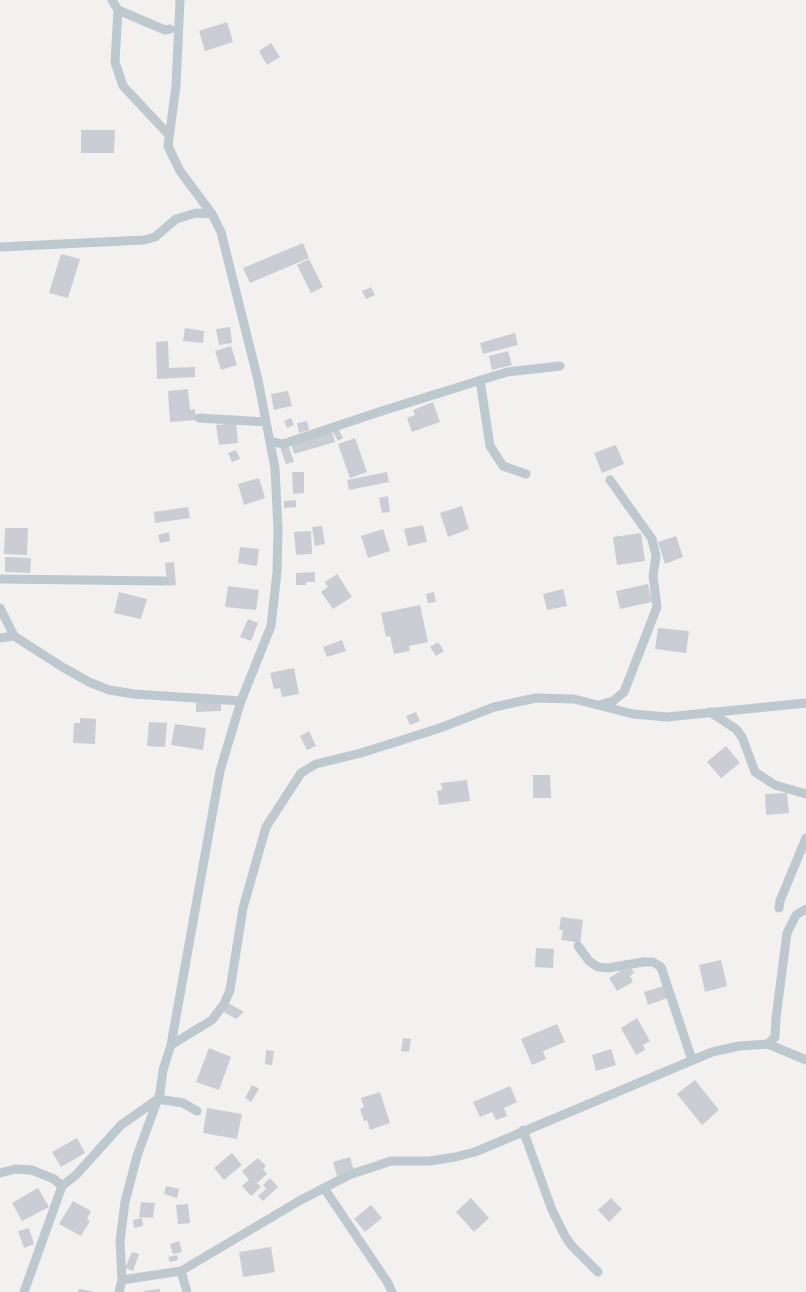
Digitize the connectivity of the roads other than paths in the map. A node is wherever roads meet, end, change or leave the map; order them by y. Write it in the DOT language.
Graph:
graph roads {
  1 [pos="112,0"];
  2 [pos="180,0"];
  3 [pos="118,10"];
  4 [pos="170,29"];
  5 [pos="169,135"];
  6 [pos="212,214"];
  7 [pos="0,247"];
  8 [pos="560,366"];
  9 [pos="480,380"];
  10 [pos="199,418"];
  11 [pos="266,422"];
  12 [pos="270,441"];
  13 [pos="526,474"];
  14 [pos="610,480"];
  15 [pos="0,579"];
  16 [pos="164,582"];
  17 [pos="0,608"];
  18 [pos="14,636"];
  19 [pos="0,638"];
  20 [pos="241,701"];
  21 [pos="806,703"];
  22 [pos="599,705"];
  23 [pos="710,712"];
  24 [pos="806,794"];
  25 [pos="806,838"];
  26 [pos="780,908"];
  27 [pos="806,909"];
  28 [pos="578,946"];
  29 [pos="768,1044"];
  30 [pos="171,1046"];
  31 [pos="692,1060"];
  32 [pos="806,1060"];
  33 [pos="158,1099"];
  34 [pos="197,1111"];
  35 [pos="524,1130"];
  36 [pos="0,1173"];
  37 [pos="62,1186"];
  38 [pos="324,1188"];
  39 [pos="181,1271"];
  40 [pos="598,1272"];
  41 [pos="122,1280"];
  42 [pos="24,1292"];
  43 [pos="119,1292"];
  44 [pos="187,1292"];
  45 [pos="392,1292"];
  1 -- 3 [label="street"];
  2 -- 5 [label="street"];
  3 -- 4 [label="street"];
  3 -- 5 [label="street"];
  5 -- 6 [label="street"];
  6 -- 7 [label="street"];
  6 -- 11 [label="street"];
  8 -- 9 [label="street"];
  9 -- 12 [label="street"];
  9 -- 13 [label="street"];
  10 -- 11 [label="street"];
  11 -- 12 [label="street"];
  12 -- 20 [label="street"];
  14 -- 22 [label="street"];
  15 -- 16 [label="street"];
  17 -- 18 [label="street"];
  18 -- 19 [label="street"];
  18 -- 20 [label="street"];
  20 -- 30 [label="street"];
  21 -- 23 [label="street"];
  22 -- 23 [label="street"];
  22 -- 30 [label="street"];
  23 -- 24 [label="street"];
  25 -- 26 [label="street"];
  27 -- 29 [label="street"];
  28 -- 31 [label="street"];
  29 -- 31 [label="street"];
  29 -- 32 [label="street"];
  30 -- 33 [label="street"];
  31 -- 35 [label="street"];
  33 -- 34 [label="street"];
  33 -- 37 [label="street"];
  33 -- 41 [label="street"];
  35 -- 38 [label="street"];
  35 -- 40 [label="street"];
  36 -- 37 [label="street"];
  37 -- 42 [label="street"];
  38 -- 39 [label="street"];
  38 -- 45 [label="street"];
  39 -- 41 [label="street"];
  39 -- 44 [label="street"];
  41 -- 43 [label="street"];
}
